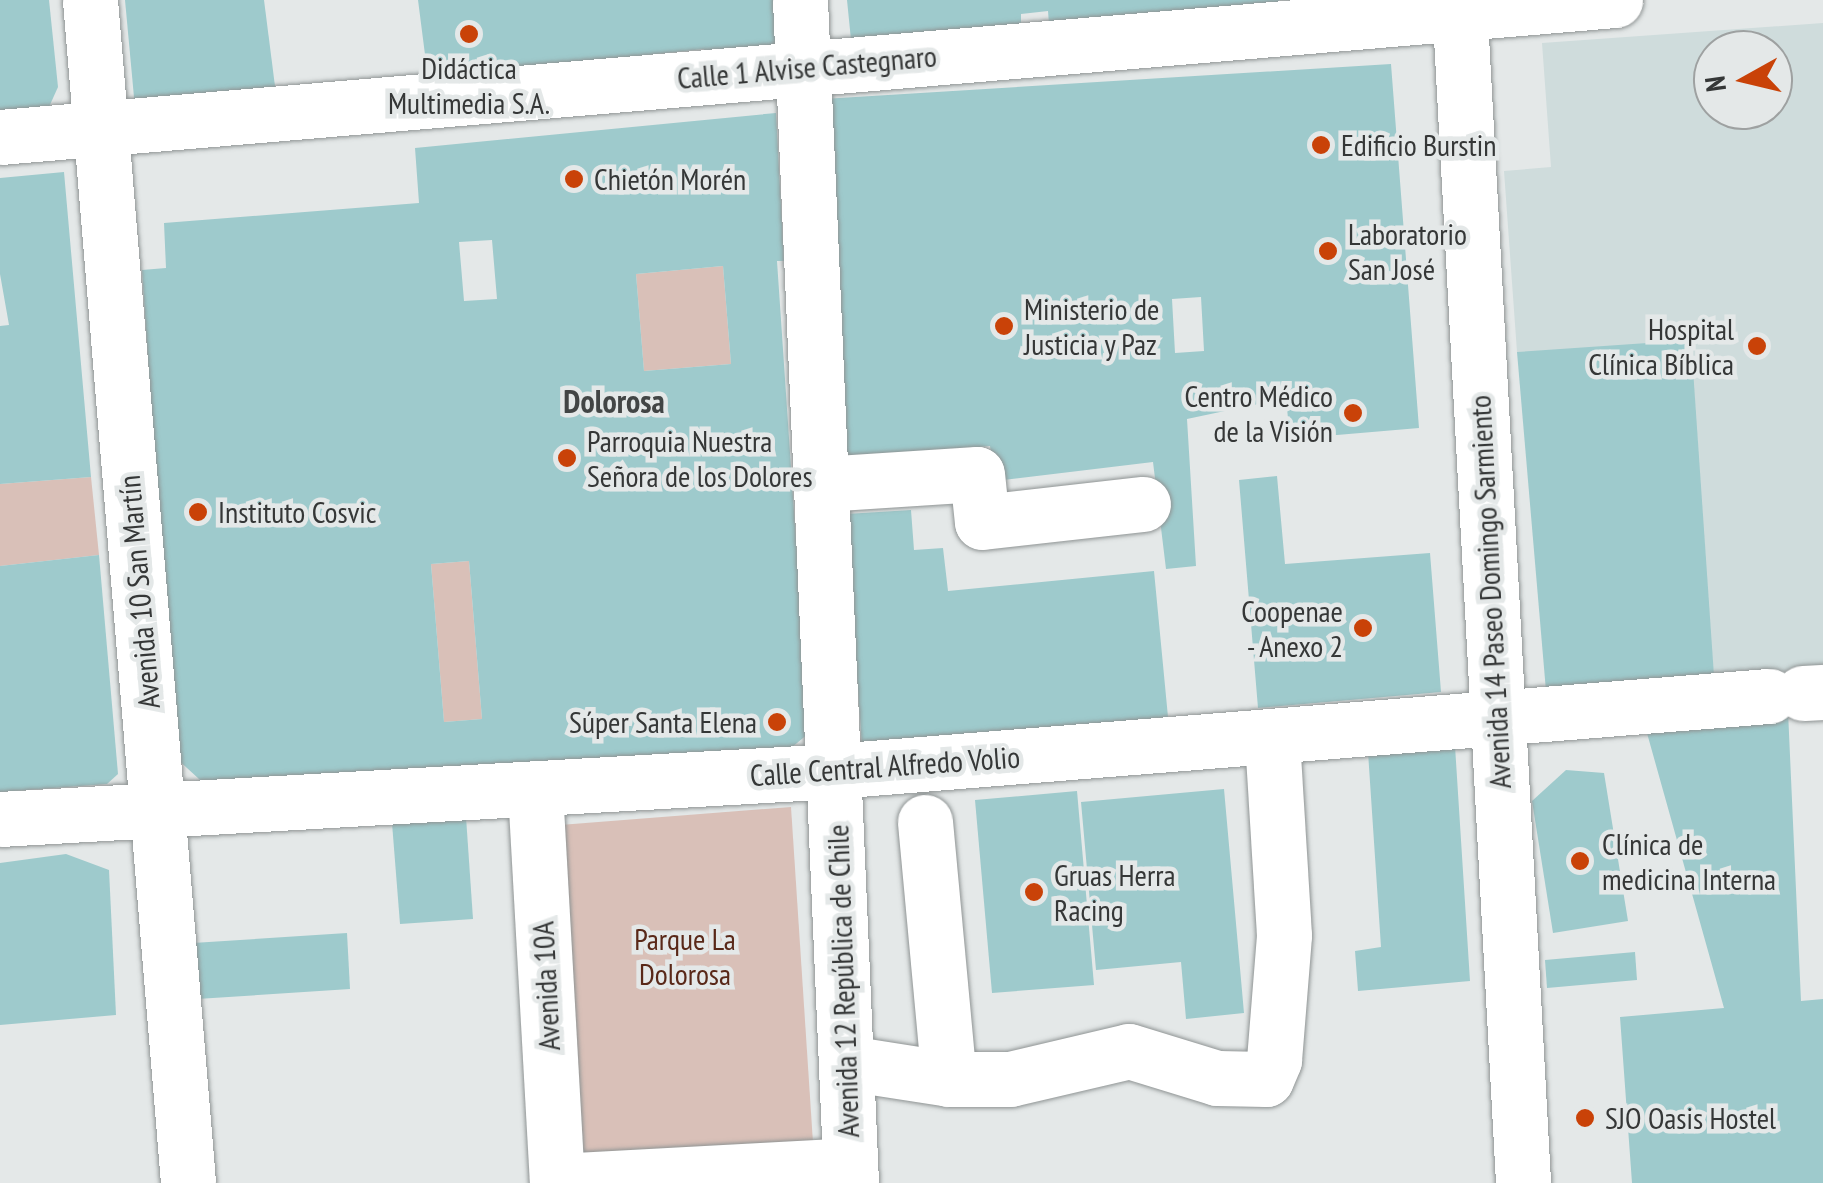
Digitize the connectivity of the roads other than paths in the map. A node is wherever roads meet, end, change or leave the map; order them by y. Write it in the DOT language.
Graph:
graph roads {
  1 [pos="90,0"];
  2 [pos="800,0"];
  3 [pos="1615,0"];
  4 [pos="1459,7"];
  5 [pos="802,66"];
  6 [pos="99,130"];
  7 [pos="0,138"];
  8 [pos="822,484"];
  9 [pos="1143,504"];
  10 [pos="1798,694"];
  11 [pos="1498,720"];
  12 [pos="1272,737"];
  13 [pos="834,771"];
  14 [pos="535,790"];
  15 [pos="158,810"];
  16 [pos="0,818"];
  17 [pos="924,822"];
  18 [pos="847,1063"];
  19 [pos="949,1078"];
  20 [pos="851,1174"];
  21 [pos="557,1181"];
  22 [pos="188,1183"];
  23 [pos="1523,1183"];
  1 -- 6 [label="street, Avenida 10 San Martín"];
  2 -- 5 [label="street, Avenida 12 República de Chile"];
  3 -- 4 [label="street, Calle 1 Alvise Castegnaro"];
  4 -- 5 [label="street, Calle 1 Alvise Castegnaro"];
  4 -- 11 [label="street, Avenida 14 Paseo Domingo Sarmiento"];
  5 -- 6 [label="street, Calle 1 Alvise Castegnaro"];
  5 -- 8 [label="street, Avenida 12 República de Chile"];
  6 -- 7 [label="street, Calle 1 Alvise Castegnaro"];
  6 -- 15 [label="street, Avenida 10 San Martín"];
  8 -- 9 [label="street"];
  8 -- 13 [label="street, Avenida 12 República de Chile"];
  10 -- 11 [label="street, Calle Central Alfredo Volio"];
  11 -- 12 [label="street, Calle Central Alfredo Volio"];
  11 -- 23 [label="street, Avenida 14 Paseo Domingo Sarmiento"];
  12 -- 13 [label="street, Calle Central Alfredo Volio"];
  12 -- 19 [label="street"];
  13 -- 14 [label="street, Calle Central Alfredo Volio"];
  13 -- 18 [label="street, Avenida 12 República de Chile"];
  14 -- 15 [label="street, Calle Central Alfredo Volio"];
  14 -- 21 [label="street, Avenida 10A"];
  15 -- 16 [label="street, Calle Central Alfredo Volio"];
  15 -- 22 [label="street, Avenida 10 San Martín"];
  17 -- 19 [label="street"];
  18 -- 19 [label="street"];
  18 -- 20 [label="street, Avenida 12 República de Chile"];
  20 -- 21 [label="street"];
}
